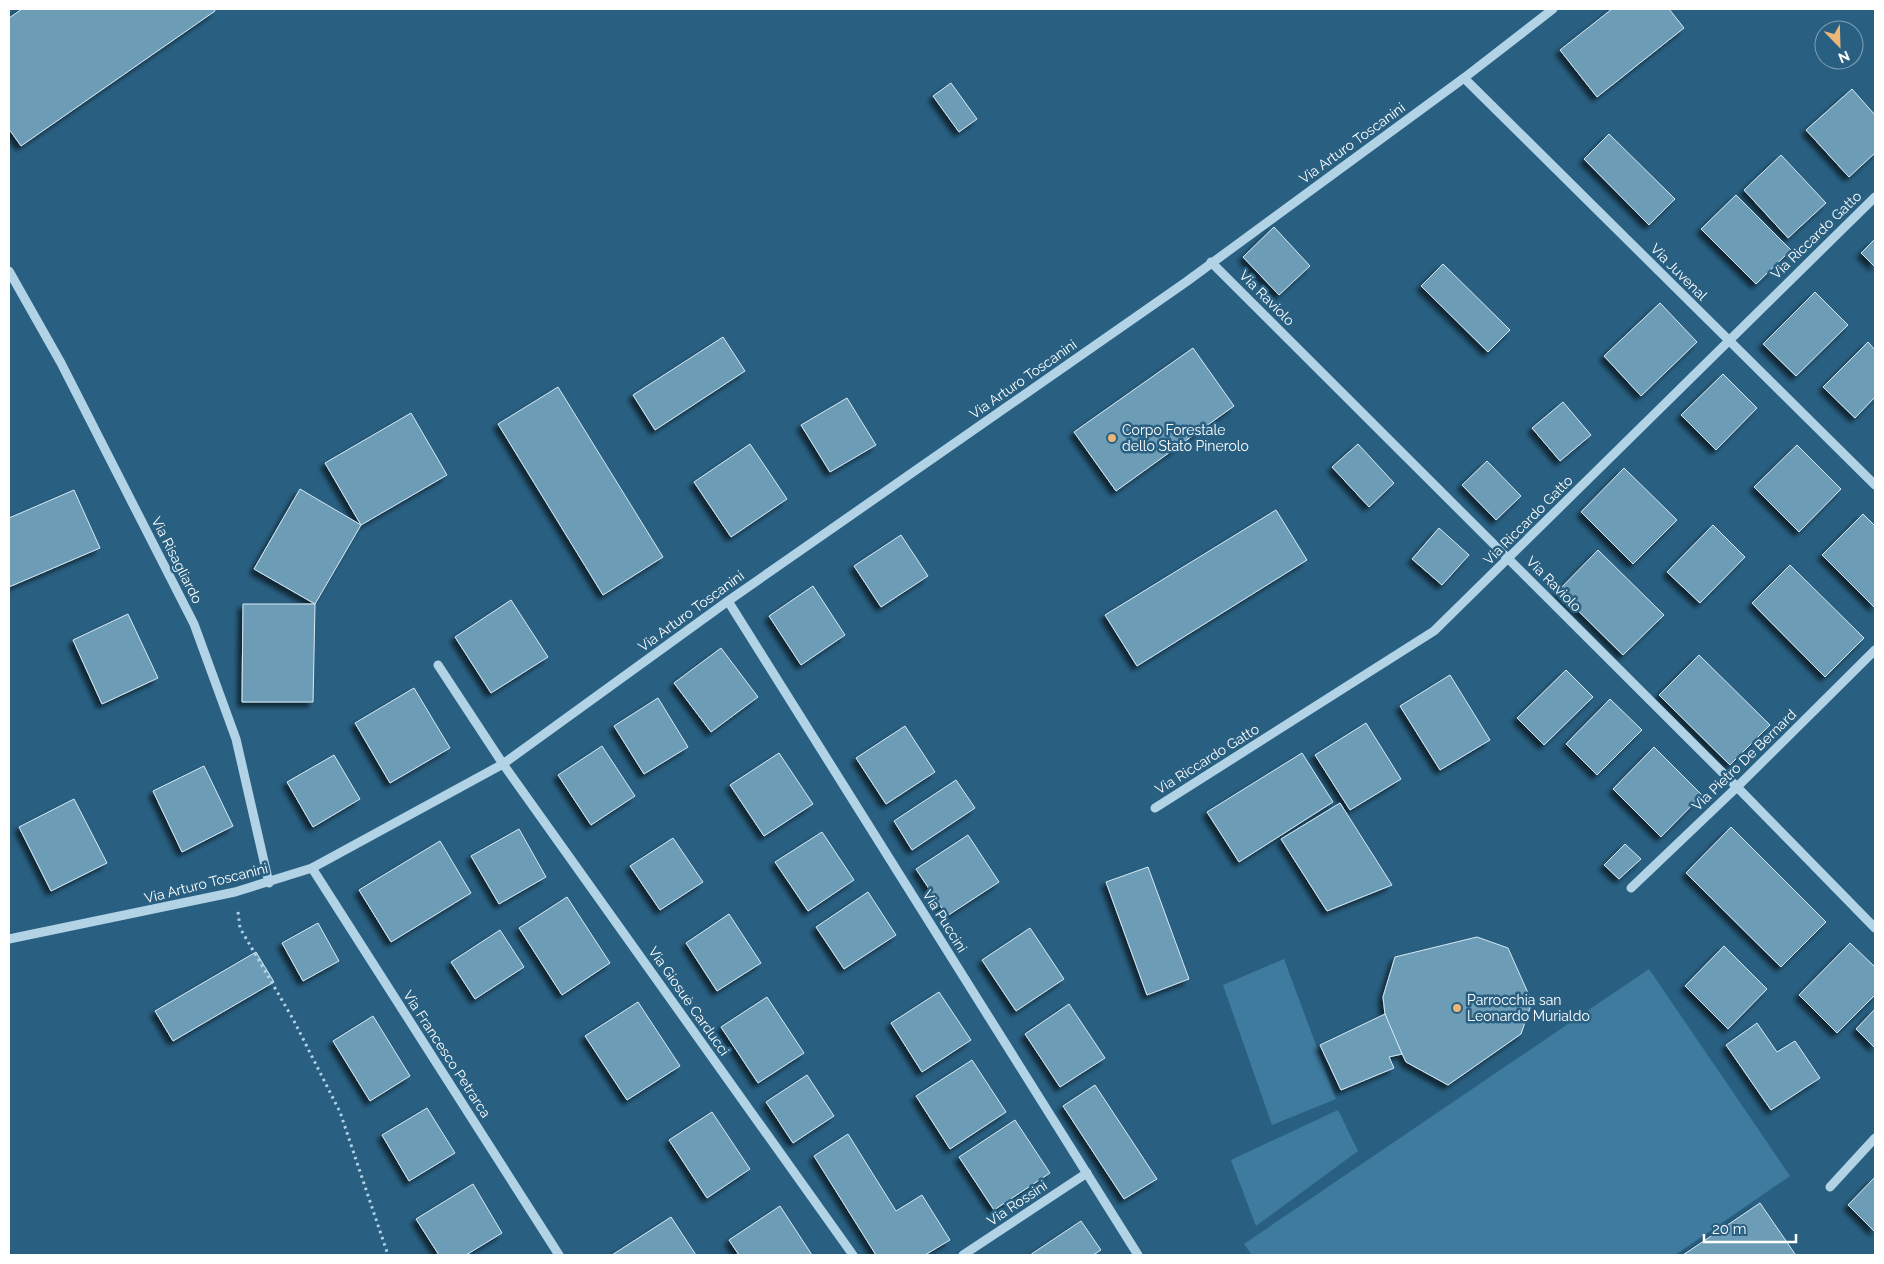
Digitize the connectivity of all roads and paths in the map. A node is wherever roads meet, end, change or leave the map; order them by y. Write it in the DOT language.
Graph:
graph roads {
  1 [pos="1553,9"];
  2 [pos="1464,78"];
  3 [pos="1875,197"];
  4 [pos="1211,262"];
  5 [pos="9,271"];
  6 [pos="1728,340"];
  7 [pos="1875,485"];
  8 [pos="1509,558"];
  9 [pos="728,601"];
  10 [pos="1875,650"];
  11 [pos="438,665"];
  12 [pos="503,764"];
  13 [pos="1737,787"];
  14 [pos="1156,808"];
  15 [pos="312,868"];
  16 [pos="268,883"];
  17 [pos="1631,888"];
  18 [pos="235,892"];
  19 [pos="1875,928"];
  20 [pos="9,939"];
  21 [pos="1875,1138"];
  22 [pos="1087,1173"];
  23 [pos="1830,1187"];
  24 [pos="388,1255"];
  25 [pos="559,1255"];
  26 [pos="853,1255"];
  27 [pos="964,1255"];
  28 [pos="1138,1255"];
  1 -- 2 [label="street, Via Arturo Toscanini"];
  2 -- 4 [label="street, Via Arturo Toscanini"];
  2 -- 6 [label="street, Via Juvenal"];
  3 -- 6 [label="street, Via Riccardo Gatto"];
  4 -- 8 [label="street, Via Raviolo"];
  4 -- 9 [label="street, Via Arturo Toscanini"];
  5 -- 16 [label="street, Via Risagliardo"];
  6 -- 7 [label="street, Via Juvenal"];
  6 -- 8 [label="street, Via Riccardo Gatto"];
  8 -- 13 [label="street, Via Raviolo"];
  8 -- 14 [label="street, Via Riccardo Gatto"];
  9 -- 12 [label="street, Via Arturo Toscanini"];
  9 -- 22 [label="street, Via Puccini"];
  10 -- 13 [label="street, Via Pietro De Bernard"];
  11 -- 12 [label="street"];
  12 -- 15 [label="street, Via Arturo Toscanini"];
  12 -- 26 [label="street, Via Giosuè Carducci"];
  13 -- 17 [label="street, Via Pietro De Bernard"];
  13 -- 19 [label="street, Via Raviolo"];
  15 -- 16 [label="street, Via Arturo Toscanini"];
  15 -- 25 [label="street, Via Francesco Petrarca"];
  16 -- 18 [label="street, Via Arturo Toscanini"];
  18 -- 20 [label="street, Via Arturo Toscanini"];
  18 -- 24 [label="path"];
  21 -- 23 [label="street"];
  22 -- 27 [label="street, Via Rossini"];
  22 -- 28 [label="street, Via Puccini"];
}
